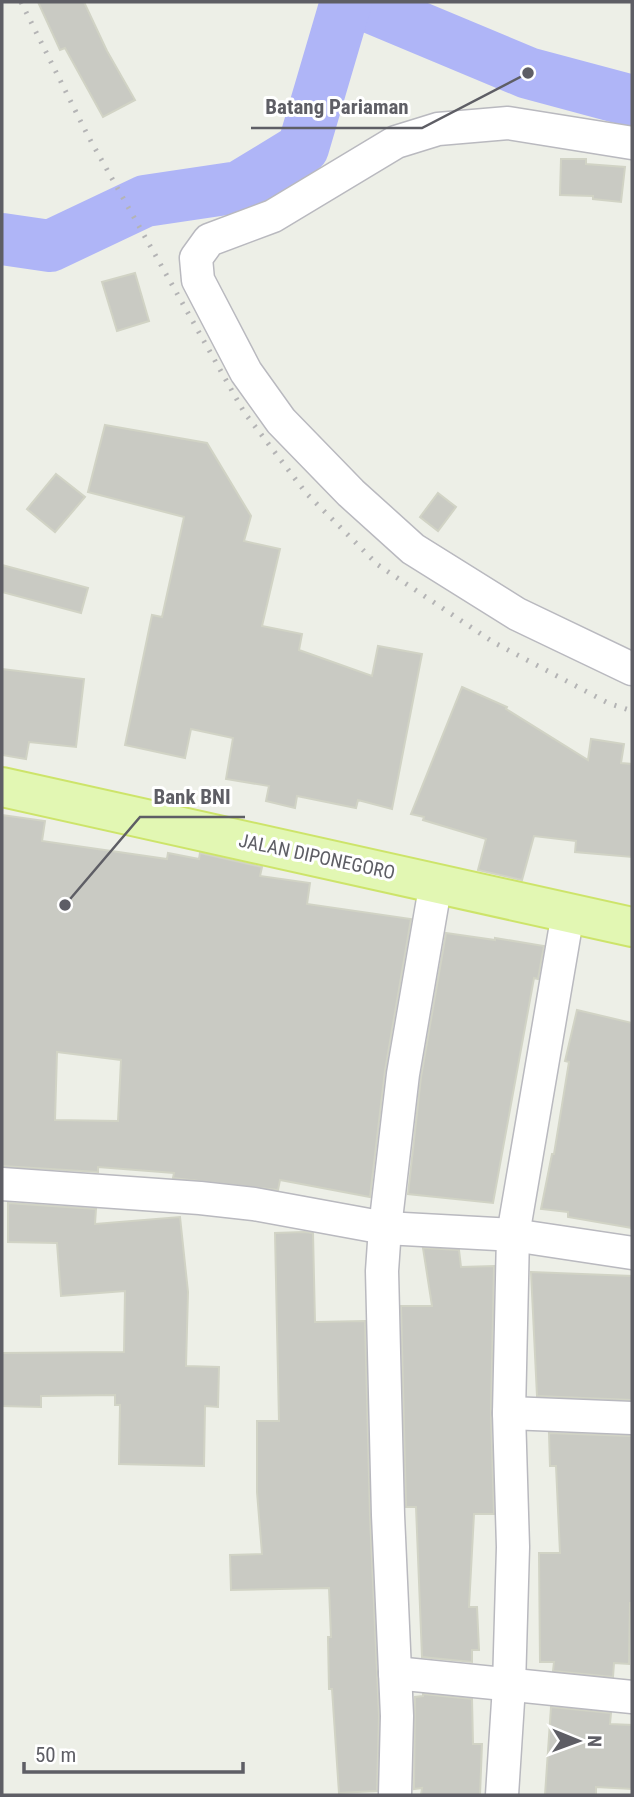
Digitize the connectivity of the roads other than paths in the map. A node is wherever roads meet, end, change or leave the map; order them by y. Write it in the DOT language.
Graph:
graph roads {
  1 [pos="632,143"];
  2 [pos="632,669"];
  3 [pos="2,787"];
  4 [pos="436,882"];
  5 [pos="568,913"];
  6 [pos="632,927"];
  7 [pos="2,1184"];
  8 [pos="385,1228"];
  9 [pos="513,1235"];
  10 [pos="632,1253"];
  11 [pos="509,1413"];
  12 [pos="632,1418"];
  13 [pos="395,1673"];
  14 [pos="509,1686"];
  15 [pos="632,1697"];
  16 [pos="395,1795"];
  17 [pos="502,1795"];
  1 -- 2 [label="street"];
  3 -- 4 [label="main road, JALAN DIPONEGORO"];
  4 -- 5 [label="main road, JALAN DIPONEGORO"];
  4 -- 8 [label="street"];
  5 -- 6 [label="main road, JALAN DIPONEGORO"];
  5 -- 9 [label="street"];
  7 -- 8 [label="street"];
  8 -- 9 [label="street"];
  8 -- 13 [label="street"];
  9 -- 10 [label="street"];
  9 -- 11 [label="street"];
  11 -- 12 [label="street"];
  11 -- 14 [label="street"];
  13 -- 14 [label="street"];
  13 -- 16 [label="street"];
  14 -- 15 [label="street"];
  14 -- 17 [label="street"];
}
